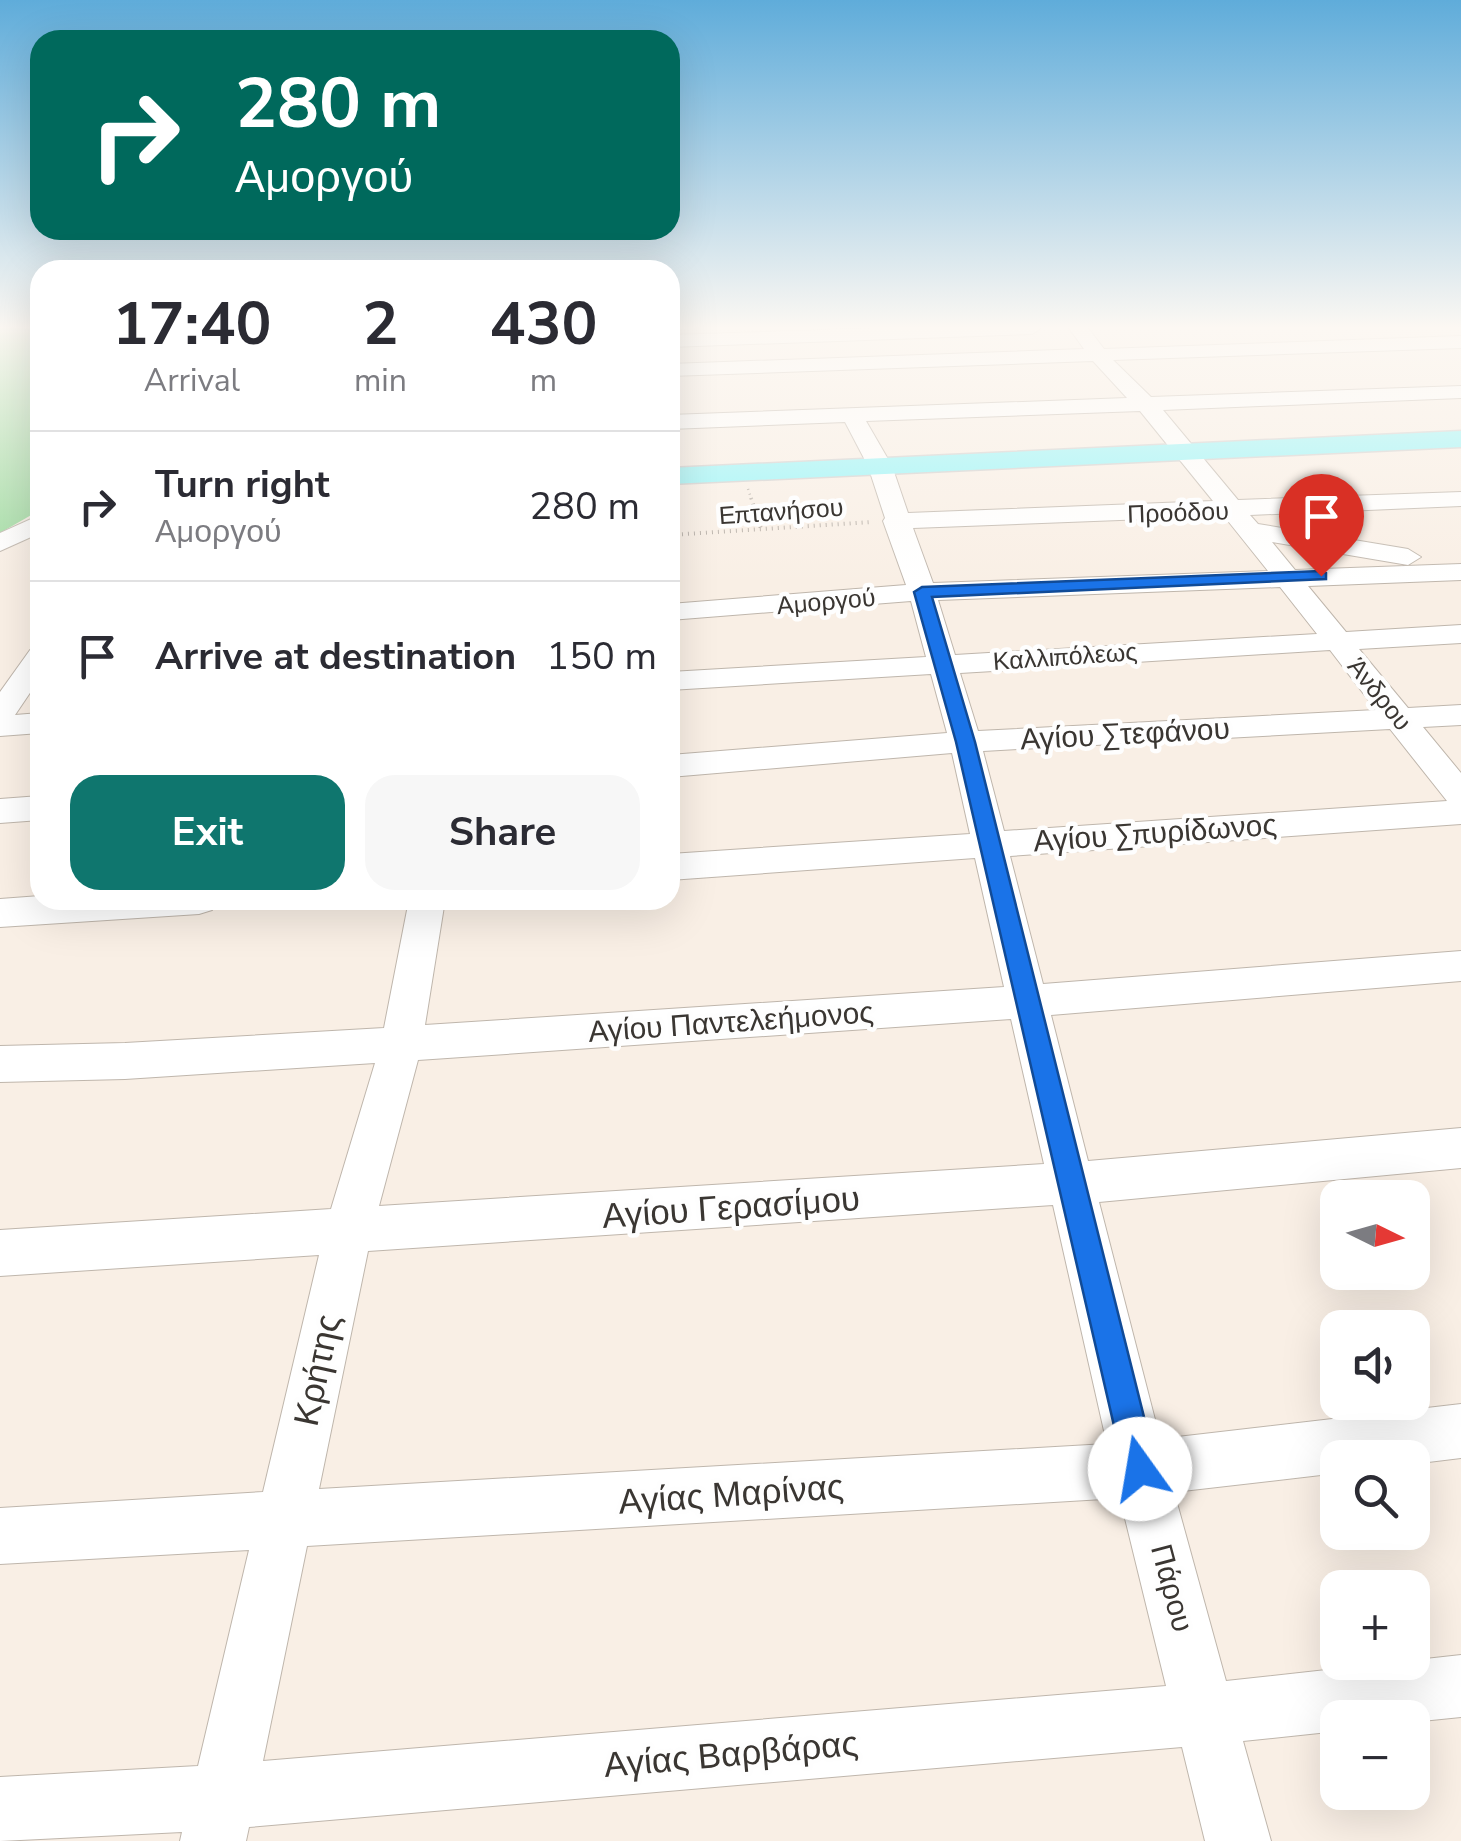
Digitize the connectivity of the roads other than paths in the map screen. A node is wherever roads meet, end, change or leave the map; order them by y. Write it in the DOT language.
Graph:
graph roads {
  1 [pos="842,414"];
  2 [pos="908,414"];
  3 [pos="1154,414"];
  4 [pos="852,416"];
  5 [pos="1461,439"];
  6 [pos="1186,452"];
  7 [pos="880,466"];
  8 [pos="680,475"];
  9 [pos="1461,500"];
  10 [pos="1240,520"];
  11 [pos="895,521"];
  12 [pos="30,528"];
  13 [pos="0,543"];
  14 [pos="1461,568"];
  15 [pos="1286,577"];
  16 [pos="922,592"];
  17 [pos="680,611"];
  18 [pos="1461,634"];
  19 [pos="1335,639"];
  20 [pos="30,659"];
  21 [pos="0,662"];
  22 [pos="943,665"];
  23 [pos="30,671"];
  24 [pos="680,680"];
  25 [pos="0,714"];
  26 [pos="1461,715"];
  27 [pos="1398,718"];
  28 [pos="30,724"];
  29 [pos="0,726"];
  30 [pos="966,742"];
  31 [pos="680,765"];
  32 [pos="1461,796"];
  33 [pos="30,808"];
  34 [pos="0,810"];
  35 [pos="1461,812"];
  36 [pos="991,846"];
  37 [pos="680,866"];
  38 [pos="46,910"];
  39 [pos="425,910"];
  40 [pos="0,913"];
  41 [pos="1461,966"];
  42 [pos="1028,999"];
  43 [pos="402,1042"];
  44 [pos="0,1064"];
  45 [pos="1461,1148"];
  46 [pos="1074,1183"];
  47 [pos="348,1232"];
  48 [pos="0,1253"];
  49 [pos="1461,1432"];
  50 [pos="1140,1469"];
  51 [pos="284,1521"];
  52 [pos="0,1536"];
  53 [pos="1461,1686"];
  54 [pos="1206,1714"];
  55 [pos="0,1810"];
  56 [pos="218,1819"];
  57 [pos="1238,1841"];
  1 -- 4 [label="street"];
  2 -- 4 [label="street"];
  3 -- 6 [label="street, Άνδρου"];
  4 -- 7 [label="street, Πάρου"];
  5 -- 6 [label="main road"];
  6 -- 7 [label="main road"];
  6 -- 10 [label="street, Άνδρου"];
  7 -- 8 [label="main road"];
  7 -- 11 [label="street, Πάρου"];
  9 -- 10 [label="street, Προόδου"];
  10 -- 11 [label="street, Προόδου"];
  10 -- 14 [label="street"];
  10 -- 15 [label="street, Άνδρου"];
  11 -- 16 [label="street, Πάρου"];
  12 -- 13 [label="street"];
  14 -- 15 [label="street, Αμοργού"];
  15 -- 16 [label="street, Αμοργού"];
  15 -- 19 [label="street, Άνδρου"];
  16 -- 17 [label="street, Αμοργού"];
  16 -- 22 [label="street, Πάρου"];
  18 -- 19 [label="street, Καλλιπόλεως"];
  19 -- 22 [label="street, Καλλιπόλεως"];
  19 -- 27 [label="street, Άνδρου"];
  20 -- 21 [label="street"];
  22 -- 24 [label="street, Καλλιπόλεως"];
  22 -- 30 [label="street, Πάρου"];
  23 -- 25 [label="street"];
  26 -- 27 [label="street, Αγίου Στεφάνου"];
  27 -- 30 [label="street, Αγίου Στεφάνου"];
  27 -- 32 [label="street, Άνδρου"];
  28 -- 29 [label="street"];
  30 -- 31 [label="street, Αγίου Στεφάνου"];
  30 -- 36 [label="street, Πάρου"];
  33 -- 34 [label="street"];
  35 -- 36 [label="street, Αγίου Σπυρίδωνος"];
  36 -- 37 [label="street, Αγίου Σπυρίδωνος"];
  36 -- 42 [label="street, Πάρου"];
  38 -- 40 [label="street"];
  39 -- 43 [label="street, Κρήτης"];
  41 -- 42 [label="street, Αγίου Παντελεήμονος"];
  42 -- 43 [label="street, Αγίου Παντελεήμονος"];
  42 -- 46 [label="street, Πάρου"];
  43 -- 44 [label="street, Αγίου Παντελεήμονος"];
  43 -- 47 [label="street, Κρήτης"];
  45 -- 46 [label="street, Αγίου Γερασίμου"];
  46 -- 47 [label="street, Αγίου Γερασίμου"];
  46 -- 50 [label="street, Πάρου"];
  47 -- 48 [label="street, Αγίου Γερασίμου"];
  47 -- 51 [label="street, Κρήτης"];
  49 -- 50 [label="street, Αγίας Μαρίνας"];
  50 -- 51 [label="street, Αγίας Μαρίνας"];
  50 -- 54 [label="street, Πάρου"];
  51 -- 52 [label="street, Αγίας Μαρίνας"];
  51 -- 56 [label="street, Κρήτης"];
  53 -- 54 [label="street, Αγίας Βαρβάρας"];
  54 -- 56 [label="street, Αγίας Βαρβάρας"];
  54 -- 57 [label="street, Πάρου"];
  55 -- 56 [label="street, Αγίας Βαρβάρας"];
}
